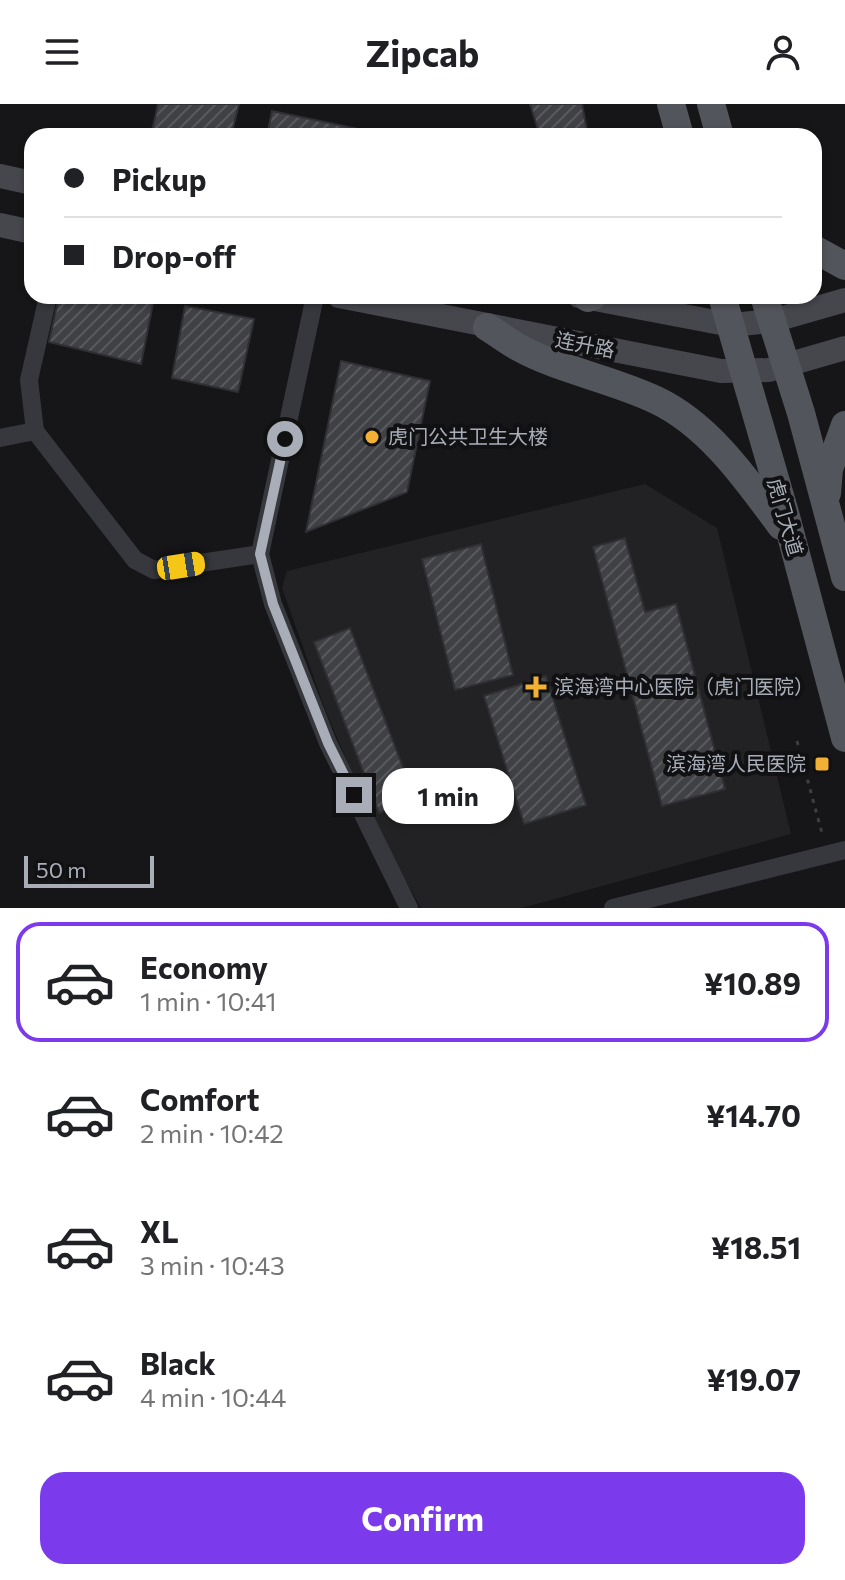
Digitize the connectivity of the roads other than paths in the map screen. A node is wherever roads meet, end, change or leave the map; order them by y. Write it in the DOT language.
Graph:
graph roads {
  1 [pos="671,104"];
  2 [pos="711,104"];
  3 [pos="678,128"];
  4 [pos="718,128"];
  5 [pos="0,176"];
  6 [pos="24,181"];
  7 [pos="0,225"];
  8 [pos="24,230"];
  9 [pos="822,253"];
  10 [pos="845,266"];
  11 [pos="845,300"];
  12 [pos="46,304"];
  13 [pos="313,304"];
  14 [pos="377,304"];
  15 [pos="623,304"];
  16 [pos="724,304"];
  17 [pos="768,309"];
  18 [pos="731,325"];
  19 [pos="487,327"];
  20 [pos="838,350"];
  21 [pos="786,366"];
  22 [pos="744,372"];
  23 [pos="845,425"];
  24 [pos="35,431"];
  25 [pos="0,438"];
  26 [pos="826,506"];
  27 [pos="793,543"];
  28 [pos="260,554"];
  29 [pos="845,577"];
  30 [pos="845,738"];
  31 [pos="845,850"];
  32 [pos="409,908"];
  33 [pos="613,908"];
  1 -- 3 [label="main road"];
  2 -- 4 [label="main road"];
  5 -- 6 [label="main road"];
  7 -- 8 [label="main road"];
  9 -- 10 [label="main road"];
  11 -- 17 [label="main road"];
  12 -- 24 [label="street"];
  13 -- 28 [label="street"];
  14 -- 19 [label="main road, 连升路"];
  15 -- 18 [label="main road"];
  16 -- 18 [label="main road, 虎门大道"];
  17 -- 18 [label="main road"];
  17 -- 21 [label="main road, 虎门大道"];
  18 -- 22 [label="main road, 虎门大道"];
  19 -- 22 [label="main road, 连升路"];
  19 -- 27 [label="main road"];
  20 -- 21 [label="main road, 连升路"];
  21 -- 22 [label="main road, 连升路"];
  21 -- 26 [label="main road, 虎门大道"];
  22 -- 27 [label="main road, 虎门大道"];
  23 -- 26 [label="main road"];
  24 -- 25 [label="street"];
  24 -- 28 [label="street"];
  26 -- 29 [label="main road, 虎门大道"];
  27 -- 30 [label="main road, 虎门大道"];
  28 -- 32 [label="street"];
  31 -- 33 [label="street"];
}
